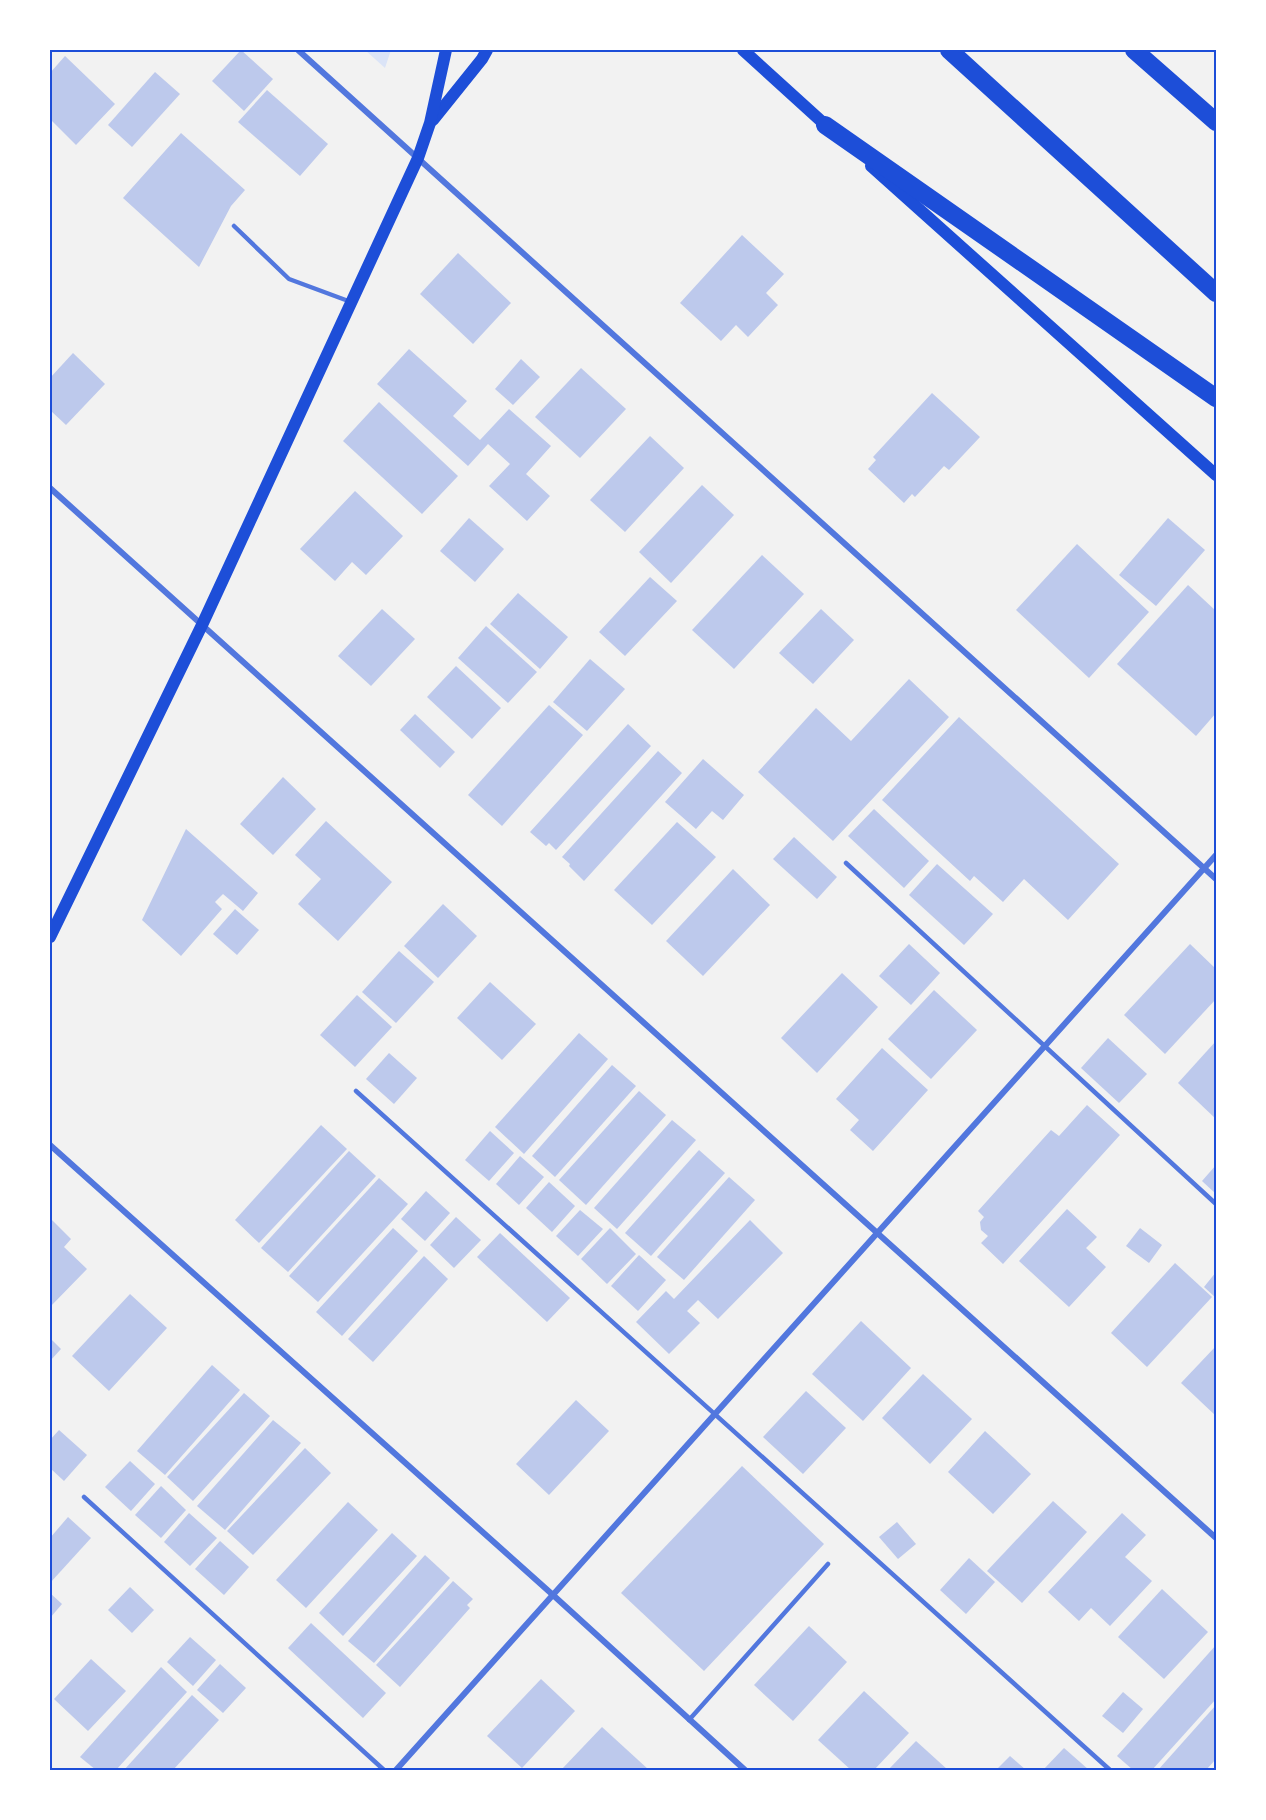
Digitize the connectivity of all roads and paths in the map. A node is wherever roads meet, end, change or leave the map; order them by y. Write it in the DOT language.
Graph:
graph roads {
  1 [pos="298,50"];
  2 [pos="446,50"];
  3 [pos="487,50"];
  4 [pos="743,50"];
  5 [pos="949,50"];
  6 [pos="1134,50"];
  7 [pos="1216,122"];
  8 [pos="430,123"];
  9 [pos="825,124"];
  10 [pos="418,158"];
  11 [pos="234,226"];
  12 [pos="1216,294"];
  13 [pos="351,302"];
  14 [pos="1216,398"];
  15 [pos="1216,475"];
  16 [pos="50,488"];
  17 [pos="202,625"];
  18 [pos="1216,855"];
  19 [pos="846,864"];
  20 [pos="1205,868"];
  21 [pos="1216,879"];
  22 [pos="50,937"];
  23 [pos="1044,1045"];
  24 [pos="356,1091"];
  25 [pos="50,1144"];
  26 [pos="1216,1204"];
  27 [pos="877,1232"];
  28 [pos="715,1413"];
  29 [pos="84,1497"];
  30 [pos="1216,1538"];
  31 [pos="828,1564"];
  32 [pos="553,1595"];
  33 [pos="689,1720"];
  34 [pos="384,1770"];
  35 [pos="396,1770"];
  36 [pos="745,1770"];
  37 [pos="1110,1770"];
  1 -- 10 [label="street"];
  2 -- 8 [label="main road"];
  3 -- 8 [label="main road"];
  4 -- 9 [label="main road"];
  5 -- 12 [label="highway"];
  6 -- 7 [label="highway"];
  8 -- 10 [label="main road"];
  9 -- 14 [label="highway"];
  9 -- 15 [label="main road"];
  10 -- 13 [label="main road"];
  10 -- 20 [label="street"];
  11 -- 13 [label="lane"];
  13 -- 17 [label="main road"];
  16 -- 17 [label="street"];
  17 -- 22 [label="main road"];
  17 -- 27 [label="street"];
  18 -- 20 [label="street"];
  19 -- 23 [label="lane"];
  20 -- 21 [label="street"];
  20 -- 23 [label="street"];
  23 -- 26 [label="lane"];
  23 -- 27 [label="street"];
  24 -- 28 [label="lane"];
  25 -- 32 [label="street"];
  27 -- 28 [label="street"];
  27 -- 30 [label="street"];
  28 -- 32 [label="street"];
  28 -- 37 [label="lane"];
  29 -- 34 [label="lane"];
  31 -- 33 [label="lane"];
  32 -- 33 [label="street"];
  32 -- 35 [label="street"];
  33 -- 36 [label="street"];
}
